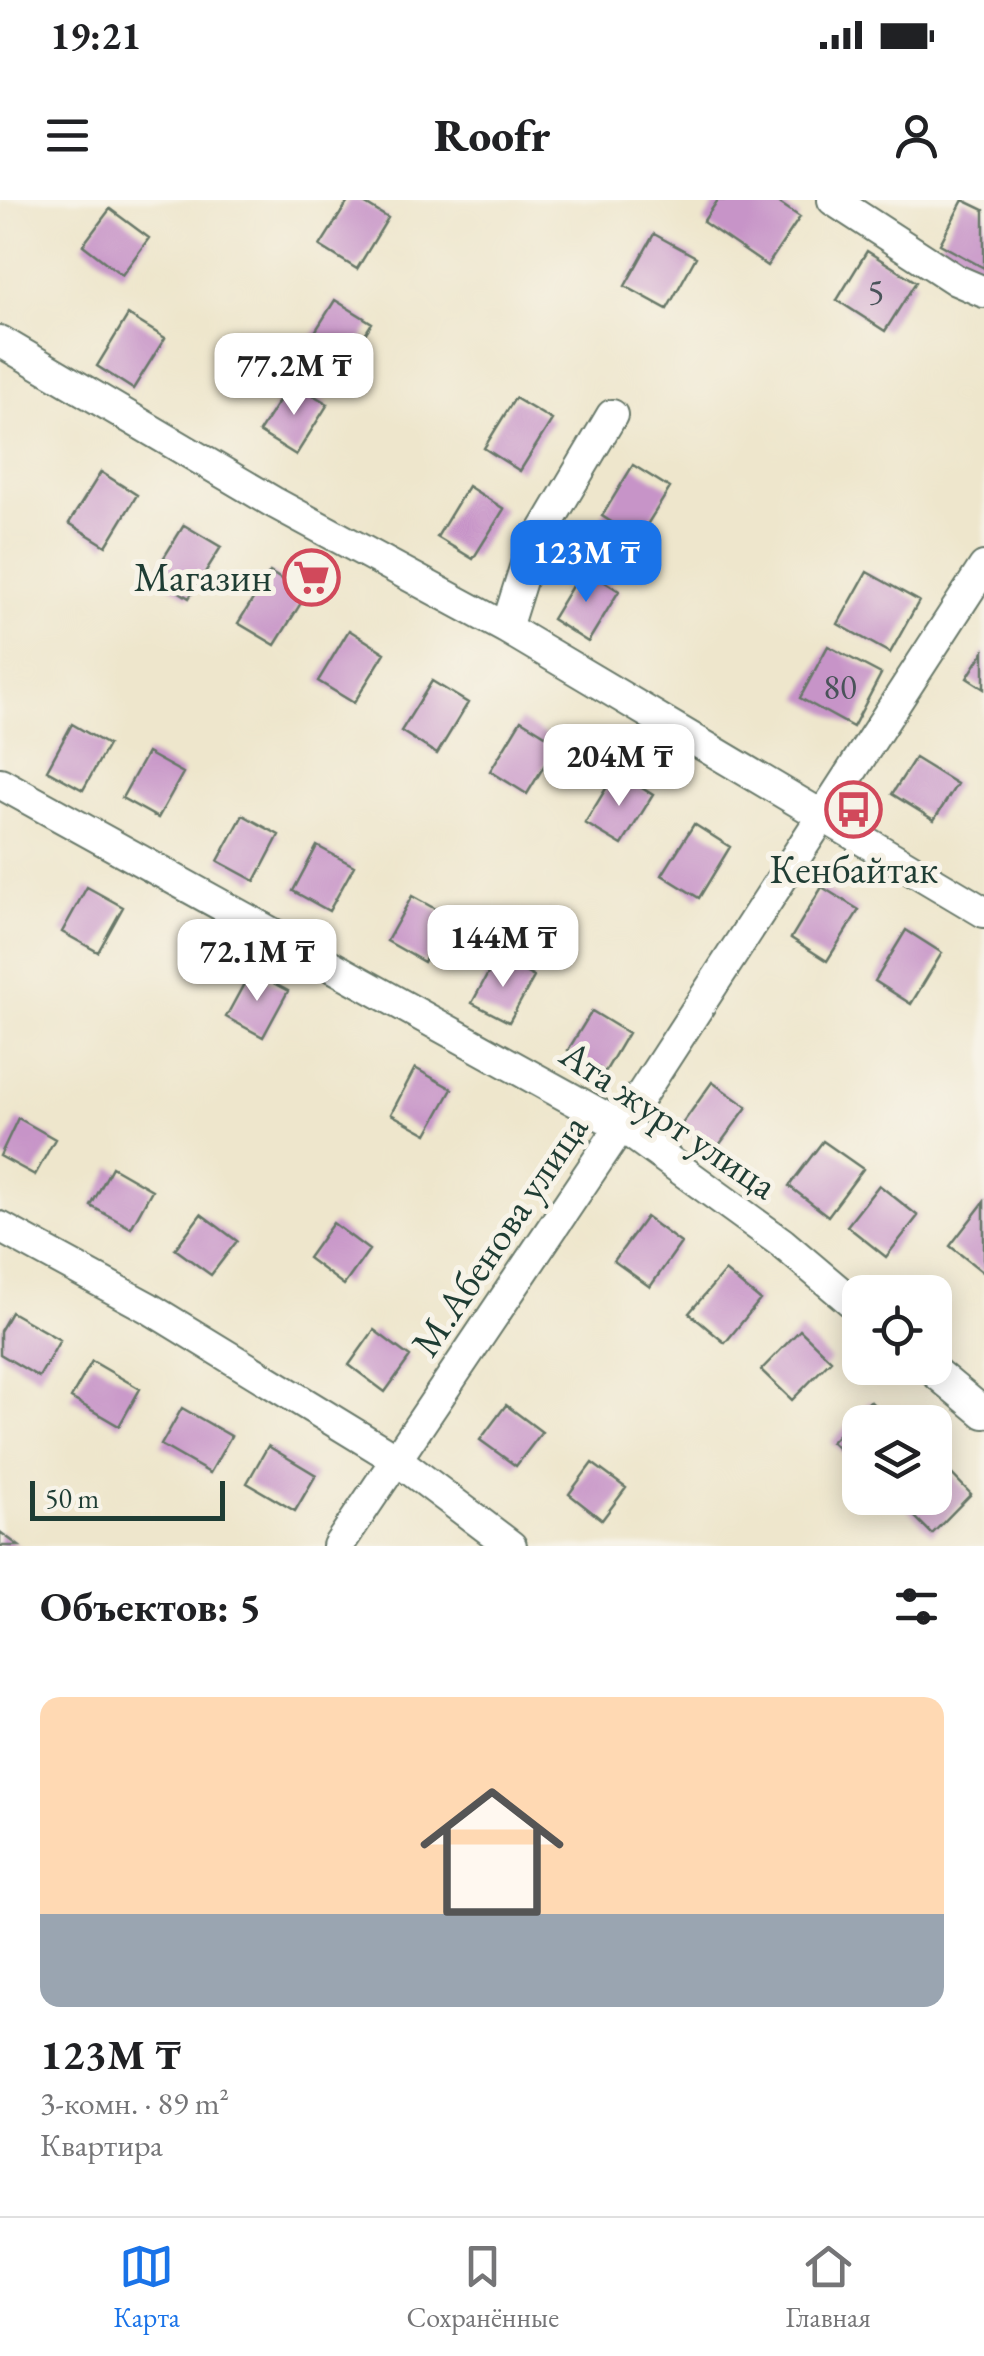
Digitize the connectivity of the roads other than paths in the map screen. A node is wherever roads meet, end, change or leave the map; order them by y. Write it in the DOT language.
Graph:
graph roads {
  1 [pos="833,200"];
  2 [pos="984,292"];
  3 [pos="0,342"];
  4 [pos="612,416"];
  5 [pos="984,567"];
  6 [pos="506,628"];
  7 [pos="0,783"];
  8 [pos="824,818"];
  9 [pos="984,912"];
  10 [pos="622,1126"];
  11 [pos="0,1228"];
  12 [pos="842,1294"];
  13 [pos="950,1385"];
  14 [pos="984,1413"];
  15 [pos="396,1460"];
  16 [pos="338,1546"];
  17 [pos="511,1546"];
  1 -- 2 [label="street"];
  3 -- 6 [label="street"];
  4 -- 6 [label="street"];
  5 -- 8 [label="street, М.Абенова улица"];
  6 -- 8 [label="street"];
  7 -- 10 [label="street, Ата журт улица"];
  8 -- 9 [label="street"];
  8 -- 10 [label="street, М.Абенова улица"];
  10 -- 12 [label="street, Ата журт улица"];
  10 -- 15 [label="street, М.Абенова улица"];
  11 -- 15 [label="street"];
  13 -- 14 [label="street"];
  15 -- 16 [label="street, М.Абенова улица"];
  15 -- 17 [label="street"];
}
